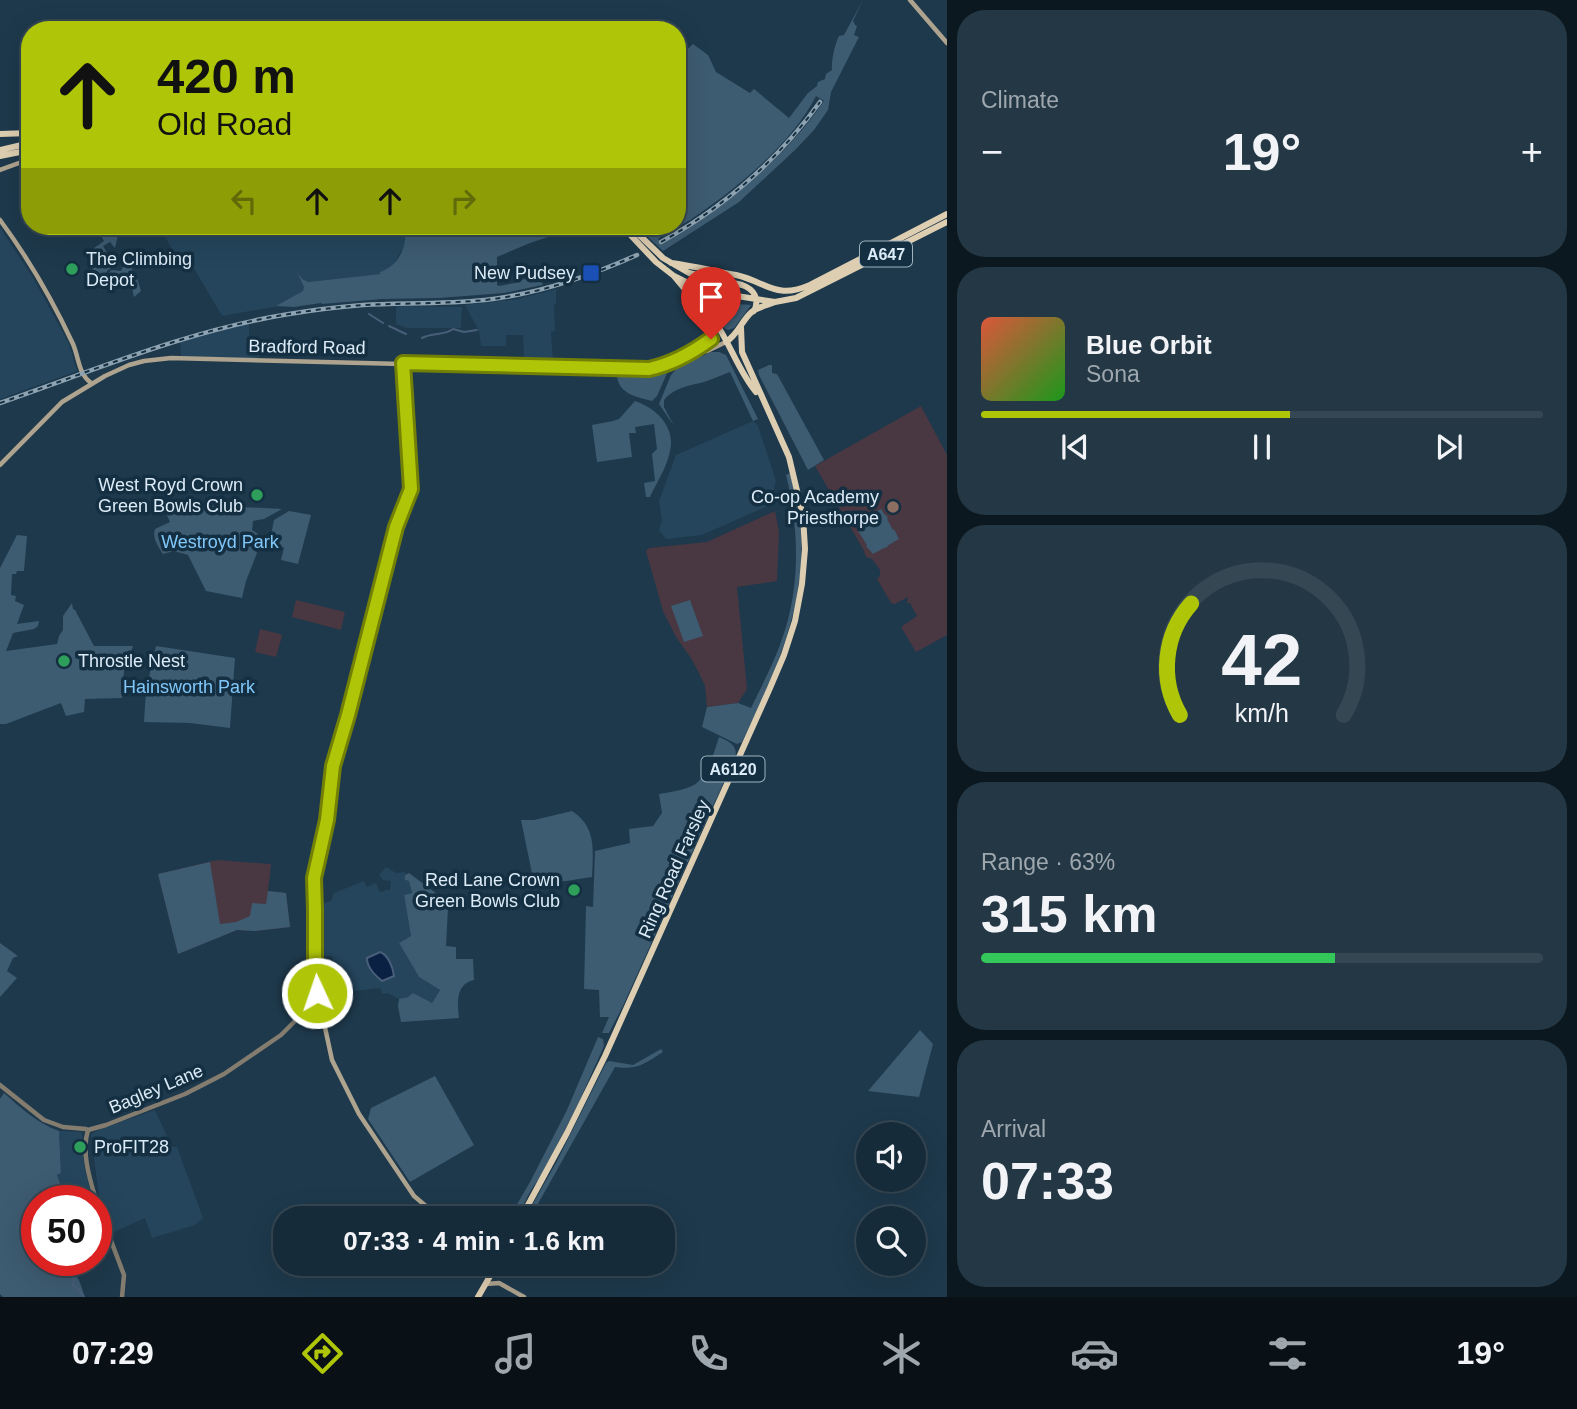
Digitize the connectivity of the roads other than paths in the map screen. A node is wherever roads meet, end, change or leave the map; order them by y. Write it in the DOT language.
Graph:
graph roads {
  1 [pos="910,0"];
  2 [pos="947,43"];
  3 [pos="21,133"];
  4 [pos="0,134"];
  5 [pos="21,145"];
  6 [pos="0,150"];
  7 [pos="21,152"];
  8 [pos="0,156"];
  9 [pos="21,162"];
  10 [pos="0,170"];
  11 [pos="947,214"];
  12 [pos="0,220"];
  13 [pos="947,222"];
  14 [pos="630,235"];
  15 [pos="639,235"];
  16 [pos="671,263"];
  17 [pos="715,271"];
  18 [pos="674,276"];
  19 [pos="702,276"];
  20 [pos="696,287"];
  21 [pos="756,298"];
  22 [pos="775,302"];
  23 [pos="701,303"];
  24 [pos="754,311"];
  25 [pos="741,327"];
  26 [pos="719,328"];
  27 [pos="726,342"];
  28 [pos="692,353"];
  29 [pos="403,363"];
  30 [pos="91,383"];
  31 [pos="762,398"];
  32 [pos="0,466"];
  33 [pos="317,993"];
  34 [pos="0,1084"];
  35 [pos="88,1130"];
  36 [pos="92,1185"];
  37 [pos="425,1206"];
  38 [pos="527,1206"];
  39 [pos="112,1243"];
  40 [pos="490,1276"];
  41 [pos="498,1276"];
  42 [pos="499,1283"];
  43 [pos="485,1285"];
  44 [pos="122,1297"];
  45 [pos="478,1297"];
  46 [pos="524,1297"];
  1 -- 2 [label="main road"];
  3 -- 4 [label="highway"];
  5 -- 6 [label="highway"];
  7 -- 8 [label="highway"];
  9 -- 10 [label="main road"];
  11 -- 17 [label="highway, A647"];
  12 -- 30 [label="main road"];
  13 -- 22 [label="highway, A647"];
  14 -- 18 [label="highway, A647"];
  15 -- 16 [label="highway, A647"];
  16 -- 17 [label="highway, A647"];
  16 -- 19 [label="highway"];
  17 -- 19 [label="highway"];
  18 -- 20 [label="highway, A647"];
  18 -- 23 [label="highway, A647"];
  19 -- 20 [label="highway"];
  19 -- 21 [label="highway"];
  20 -- 21 [label="highway, A647"];
  20 -- 23 [label="highway"];
  21 -- 22 [label="highway, A647"];
  21 -- 24 [label="highway"];
  22 -- 24 [label="highway"];
  23 -- 26 [label="highway"];
  24 -- 25 [label="highway"];
  25 -- 26 [label="highway"];
  25 -- 27 [label="highway"];
  25 -- 31 [label="highway, A6120"];
  26 -- 27 [label="highway"];
  26 -- 28 [label="main road, Bradford Road"];
  27 -- 28 [label="main road, Bradford Road"];
  27 -- 31 [label="highway, A6120"];
  28 -- 29 [label="main road, Bradford Road"];
  29 -- 30 [label="main road, Bradford Road"];
  29 -- 33 [label="main road"];
  30 -- 32 [label="main road, Bradford Road"];
  31 -- 38 [label="highway, Ring Road Farsley / A6120"];
  33 -- 35 [label="street, Bagley Lane"];
  33 -- 37 [label="main road"];
  34 -- 35 [label="street"];
  35 -- 36 [label="street"];
  39 -- 44 [label="street"];
  40 -- 43 [label="highway"];
  41 -- 42 [label="main road"];
  42 -- 43 [label="main road"];
  42 -- 46 [label="main road"];
  43 -- 45 [label="highway"];
}
